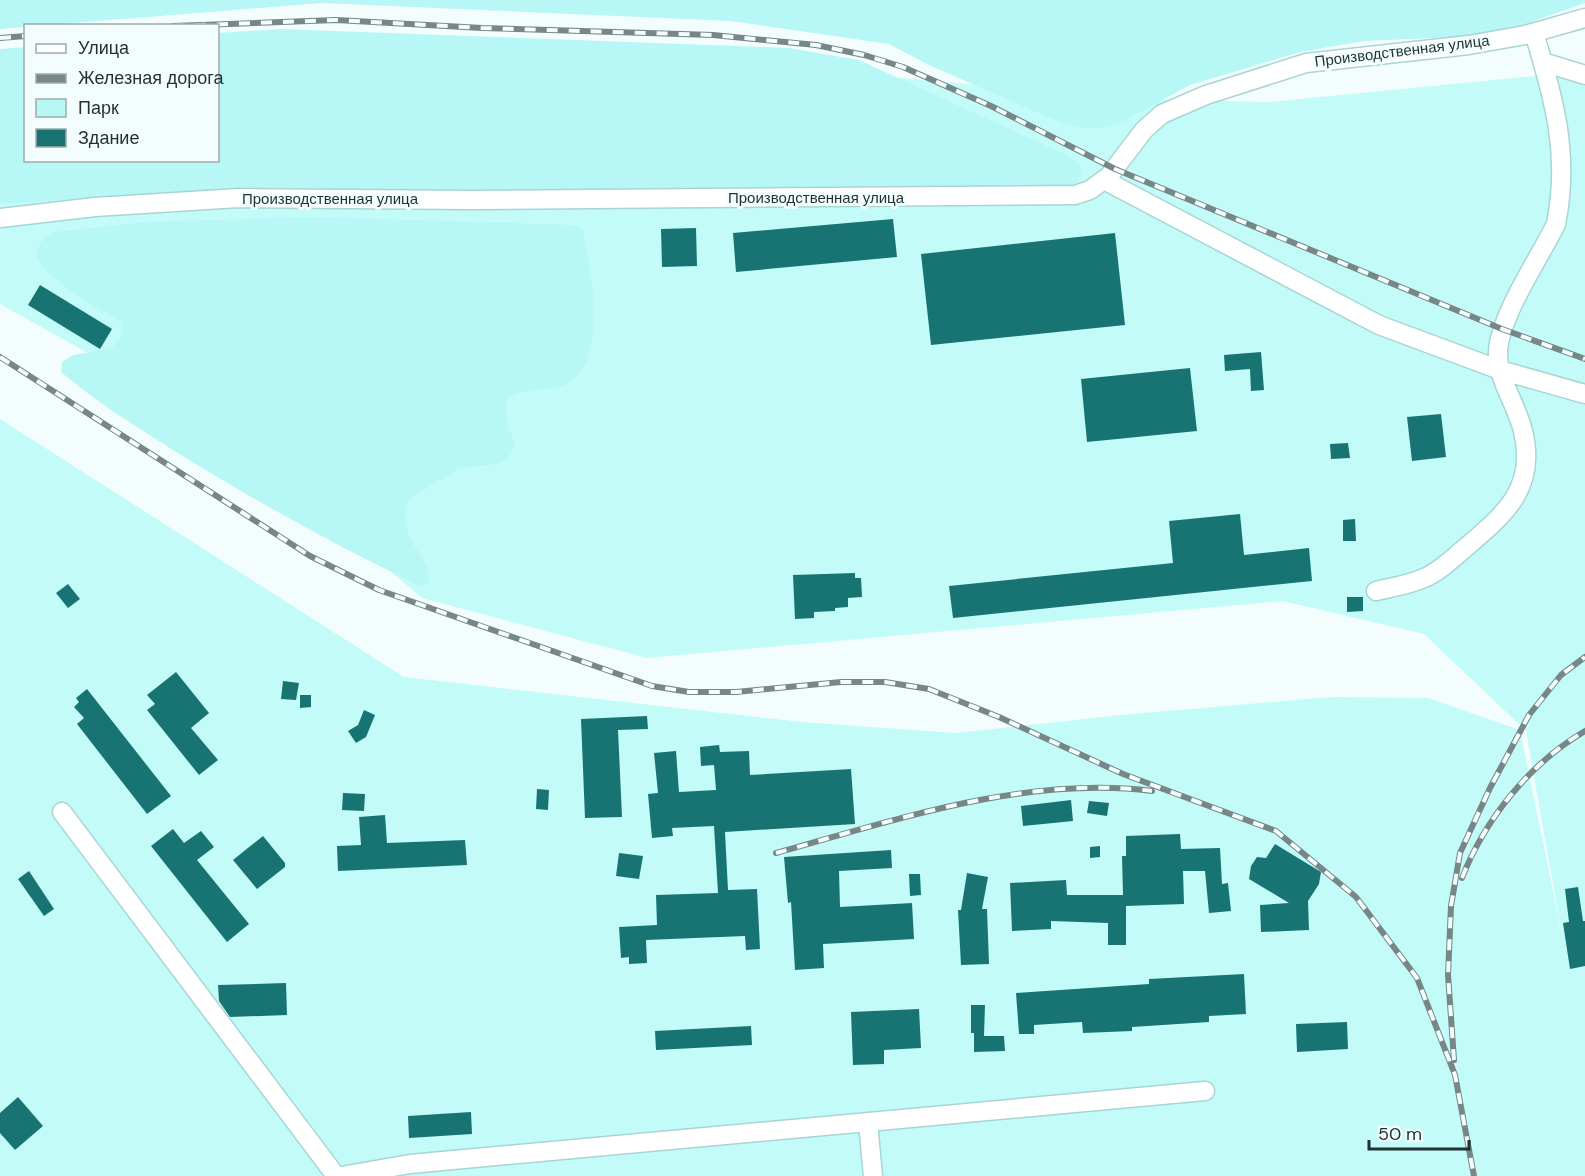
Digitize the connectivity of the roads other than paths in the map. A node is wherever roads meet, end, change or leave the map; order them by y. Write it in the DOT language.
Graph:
graph roads {
  1 [pos="1585,18"];
  2 [pos="1534,33"];
  3 [pos="1543,62"];
  4 [pos="1585,75"];
  5 [pos="1104,180"];
  6 [pos="0,218"];
  7 [pos="1500,370"];
  8 [pos="1585,394"];
  9 [pos="1376,591"];
  10 [pos="62,812"];
  11 [pos="1205,1090"];
  12 [pos="868,1123"];
  13 [pos="336,1176"];
  14 [pos="341,1176"];
  15 [pos="873,1176"];
  1 -- 2 [label="street, Производственная улица"];
  2 -- 3 [label="street"];
  2 -- 5 [label="street, Производственная улица"];
  3 -- 4 [label="street"];
  3 -- 7 [label="street"];
  5 -- 6 [label="street, Производственная улица"];
  5 -- 7 [label="street"];
  7 -- 8 [label="street"];
  7 -- 9 [label="street"];
  10 -- 13 [label="street"];
  11 -- 12 [label="street"];
  12 -- 14 [label="street"];
  12 -- 15 [label="street"];
}
